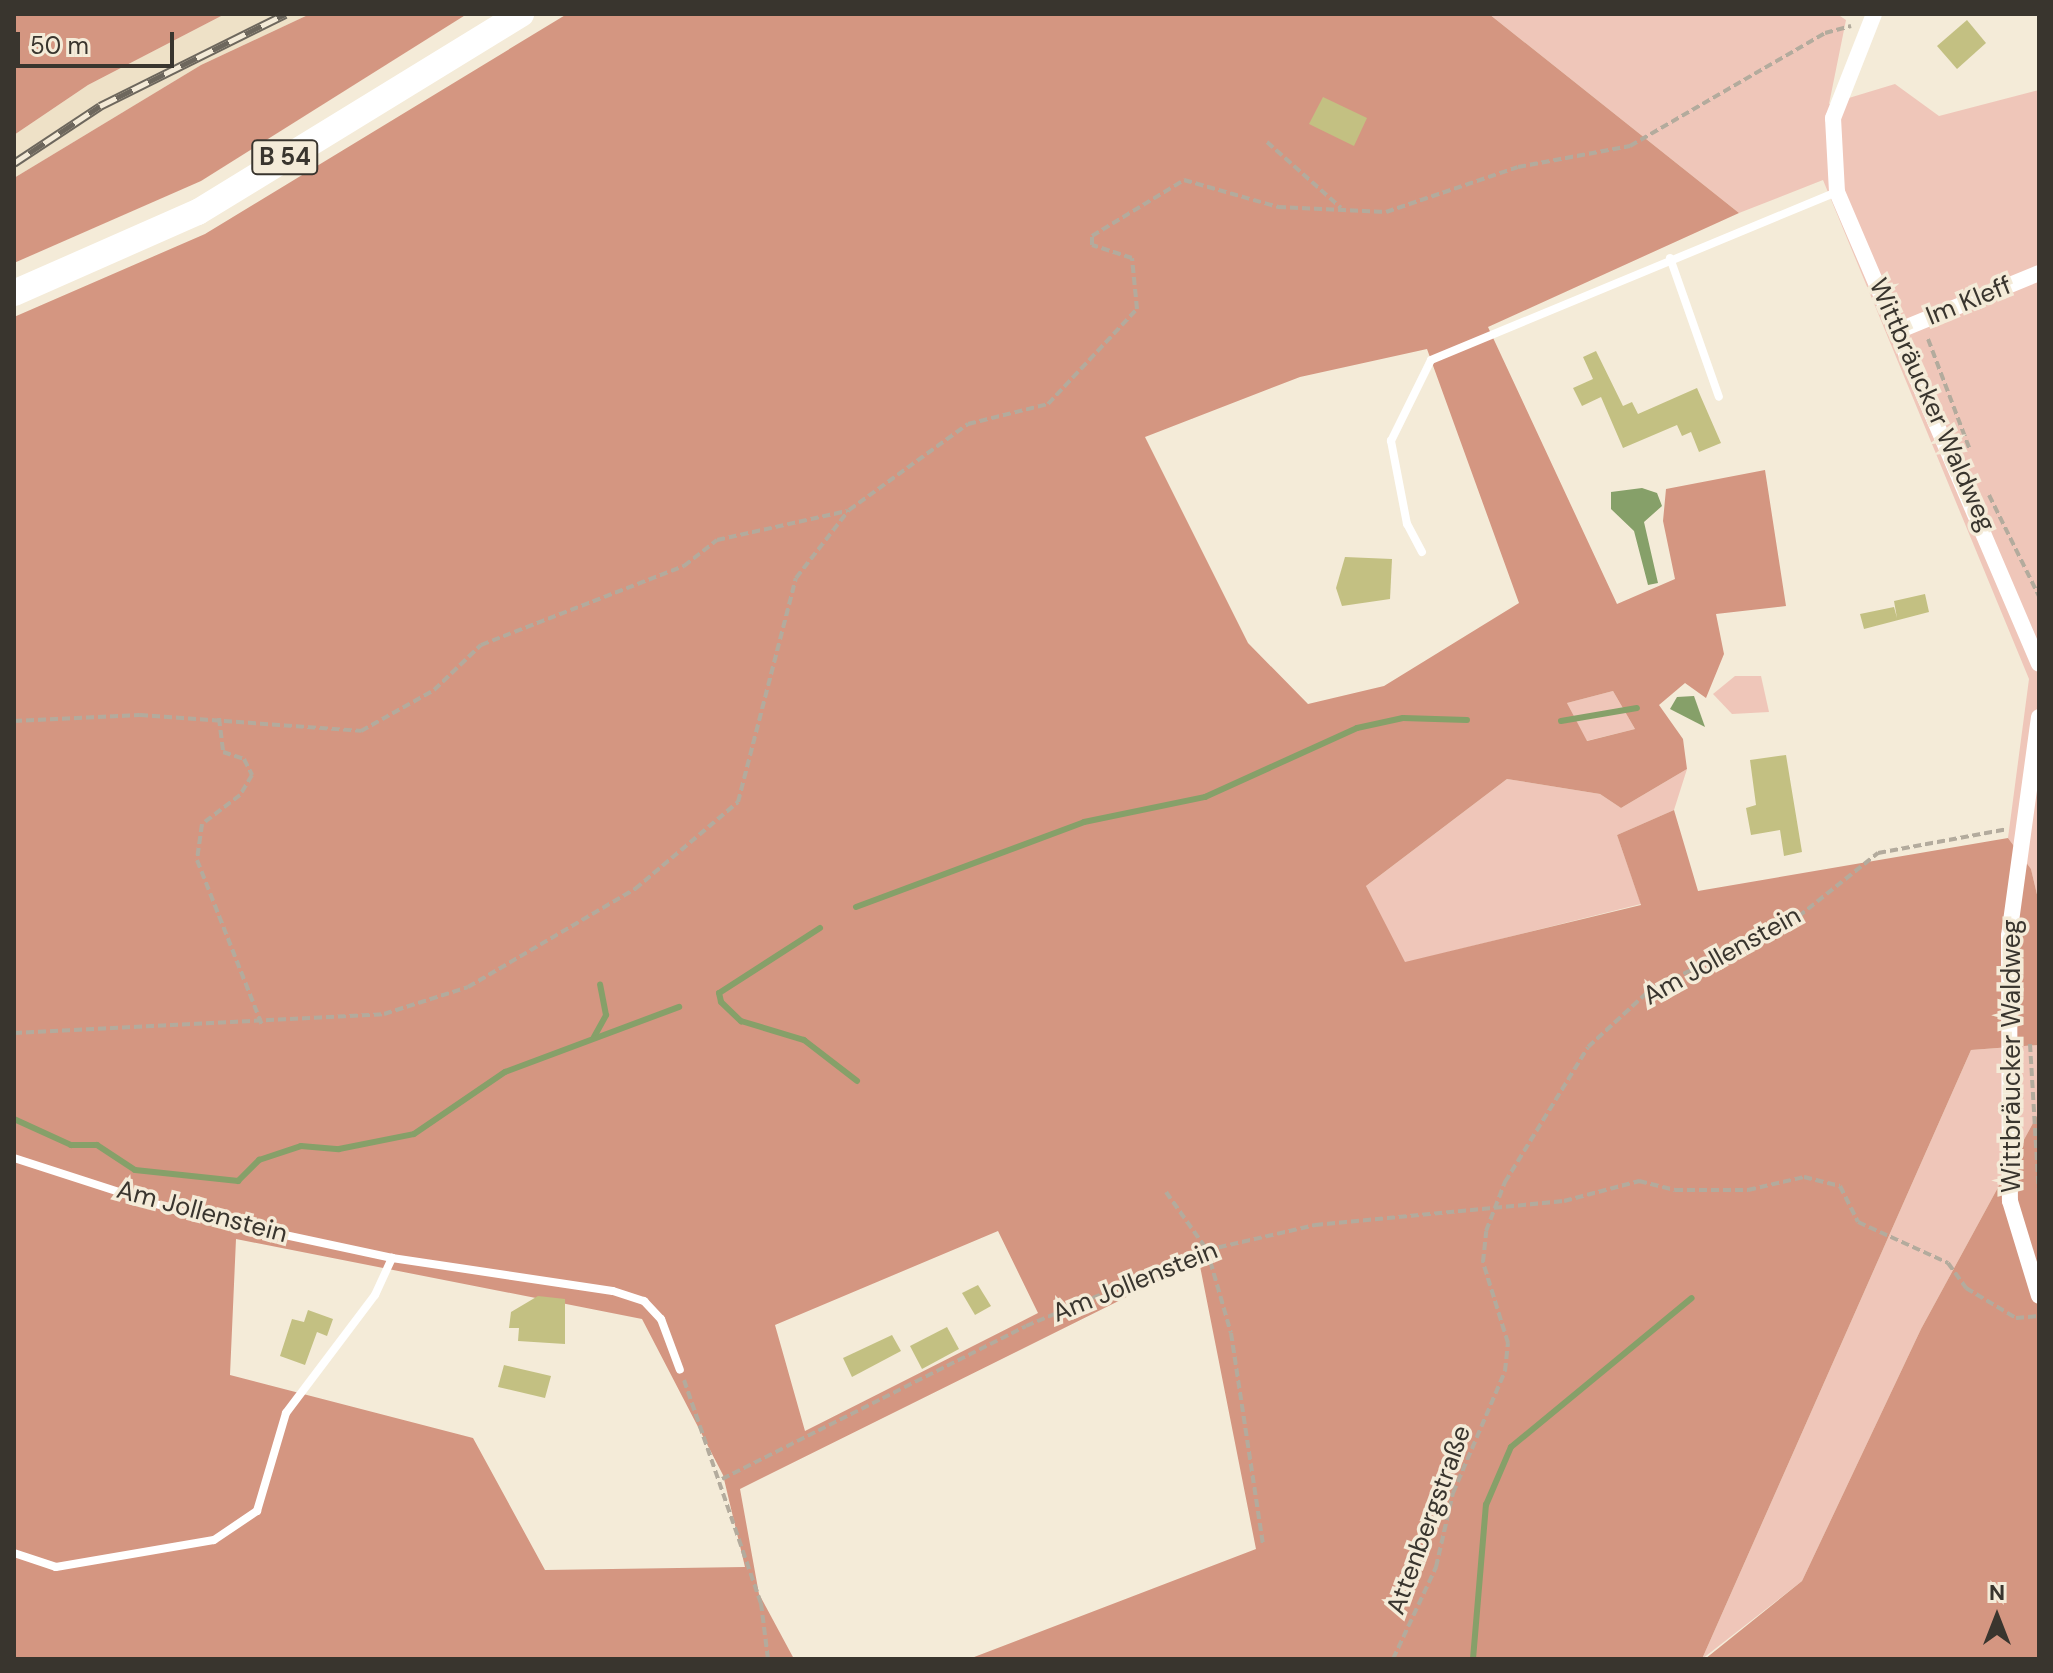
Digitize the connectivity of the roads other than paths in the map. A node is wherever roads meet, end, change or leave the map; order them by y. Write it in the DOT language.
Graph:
graph roads {
  1 [pos="521,14"];
  2 [pos="1872,17"];
  3 [pos="1837,192"];
  4 [pos="1670,258"];
  5 [pos="2039,273"];
  6 [pos="14,293"];
  7 [pos="1900,330"];
  8 [pos="1719,397"];
  9 [pos="1422,552"];
  10 [pos="2039,664"];
  11 [pos="2039,717"];
  12 [pos="14,1158"];
  13 [pos="392,1258"];
  14 [pos="2039,1296"];
  15 [pos="680,1370"];
  16 [pos="14,1553"];
  1 -- 6 [label="main road, B 54"];
  2 -- 3 [label="street, Wittbräucker Waldweg"];
  3 -- 4 [label="lane"];
  3 -- 7 [label="street, Wittbräucker Waldweg"];
  4 -- 8 [label="lane"];
  4 -- 9 [label="lane"];
  5 -- 7 [label="street, Im Kleff"];
  7 -- 10 [label="street, Wittbräucker Waldweg"];
  11 -- 14 [label="street, Wittbräucker Waldweg"];
  12 -- 13 [label="lane, Am Jollenstein"];
  13 -- 15 [label="lane, Am Jollenstein"];
  13 -- 16 [label="lane"];
}
